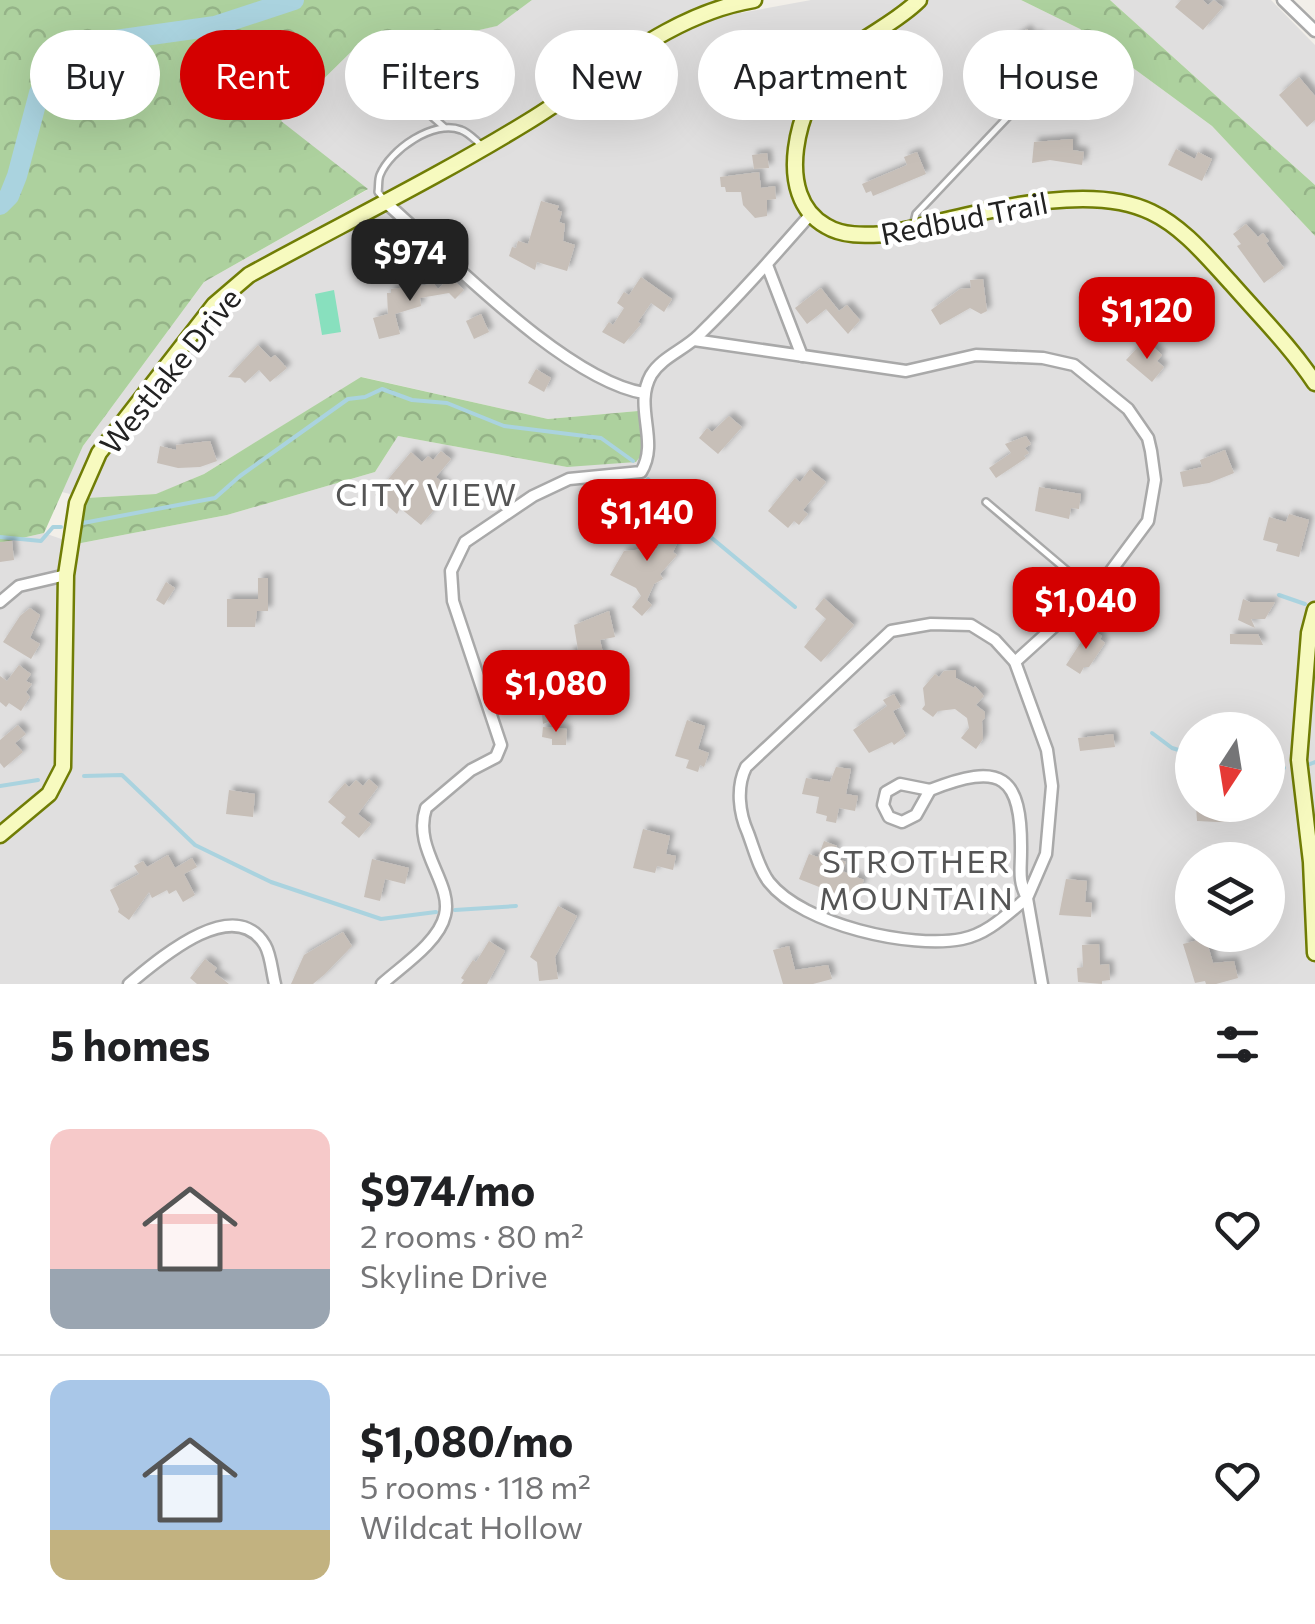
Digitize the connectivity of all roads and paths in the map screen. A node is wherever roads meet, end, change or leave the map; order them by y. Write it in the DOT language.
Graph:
graph roads {
  1 [pos="754,0"];
  2 [pos="918,0"];
  3 [pos="1284,0"];
  4 [pos="1315,31"];
  5 [pos="436,120"];
  6 [pos="1005,120"];
  7 [pos="444,127"];
  8 [pos="483,146"];
  9 [pos="384,200"];
  10 [pos="810,214"];
  11 [pos="912,228"];
  12 [pos="768,265"];
  13 [pos="694,340"];
  14 [pos="802,356"];
  15 [pos="1315,384"];
  16 [pos="644,393"];
  17 [pos="986,502"];
  18 [pos="66,575"];
  19 [pos="1093,592"];
  20 [pos="0,602"];
  21 [pos="1315,610"];
  22 [pos="1014,662"];
  23 [pos="930,790"];
  24 [pos="0,835"];
  25 [pos="1026,898"];
  26 [pos="1315,953"];
  27 [pos="129,984"];
  28 [pos="275,984"];
  29 [pos="382,984"];
  30 [pos="1042,984"];
  1 -- 8 [label="street, Westlake Drive"];
  2 -- 10 [label="street"];
  3 -- 4 [label="street"];
  5 -- 7 [label="lane"];
  6 -- 11 [label="lane"];
  7 -- 8 [label="lane"];
  7 -- 9 [label="lane"];
  8 -- 9 [label="street, Westlake Drive"];
  9 -- 16 [label="street"];
  9 -- 18 [label="street, Westlake Drive"];
  10 -- 11 [label="street, Redbud Trail"];
  10 -- 12 [label="street"];
  11 -- 15 [label="street, Redbud Trail"];
  12 -- 13 [label="street"];
  12 -- 14 [label="street"];
  13 -- 14 [label="street"];
  13 -- 16 [label="street"];
  14 -- 19 [label="street"];
  16 -- 29 [label="street"];
  17 -- 19 [label="lane"];
  18 -- 20 [label="street"];
  18 -- 24 [label="street, Westlake Drive"];
  19 -- 22 [label="street"];
  21 -- 26 [label="street"];
  22 -- 25 [label="street"];
  22 -- 25 [label="street"];
  23 -- 23 [label="street"];
  23 -- 25 [label="street"];
  25 -- 30 [label="street"];
  27 -- 28 [label="street"];
}
